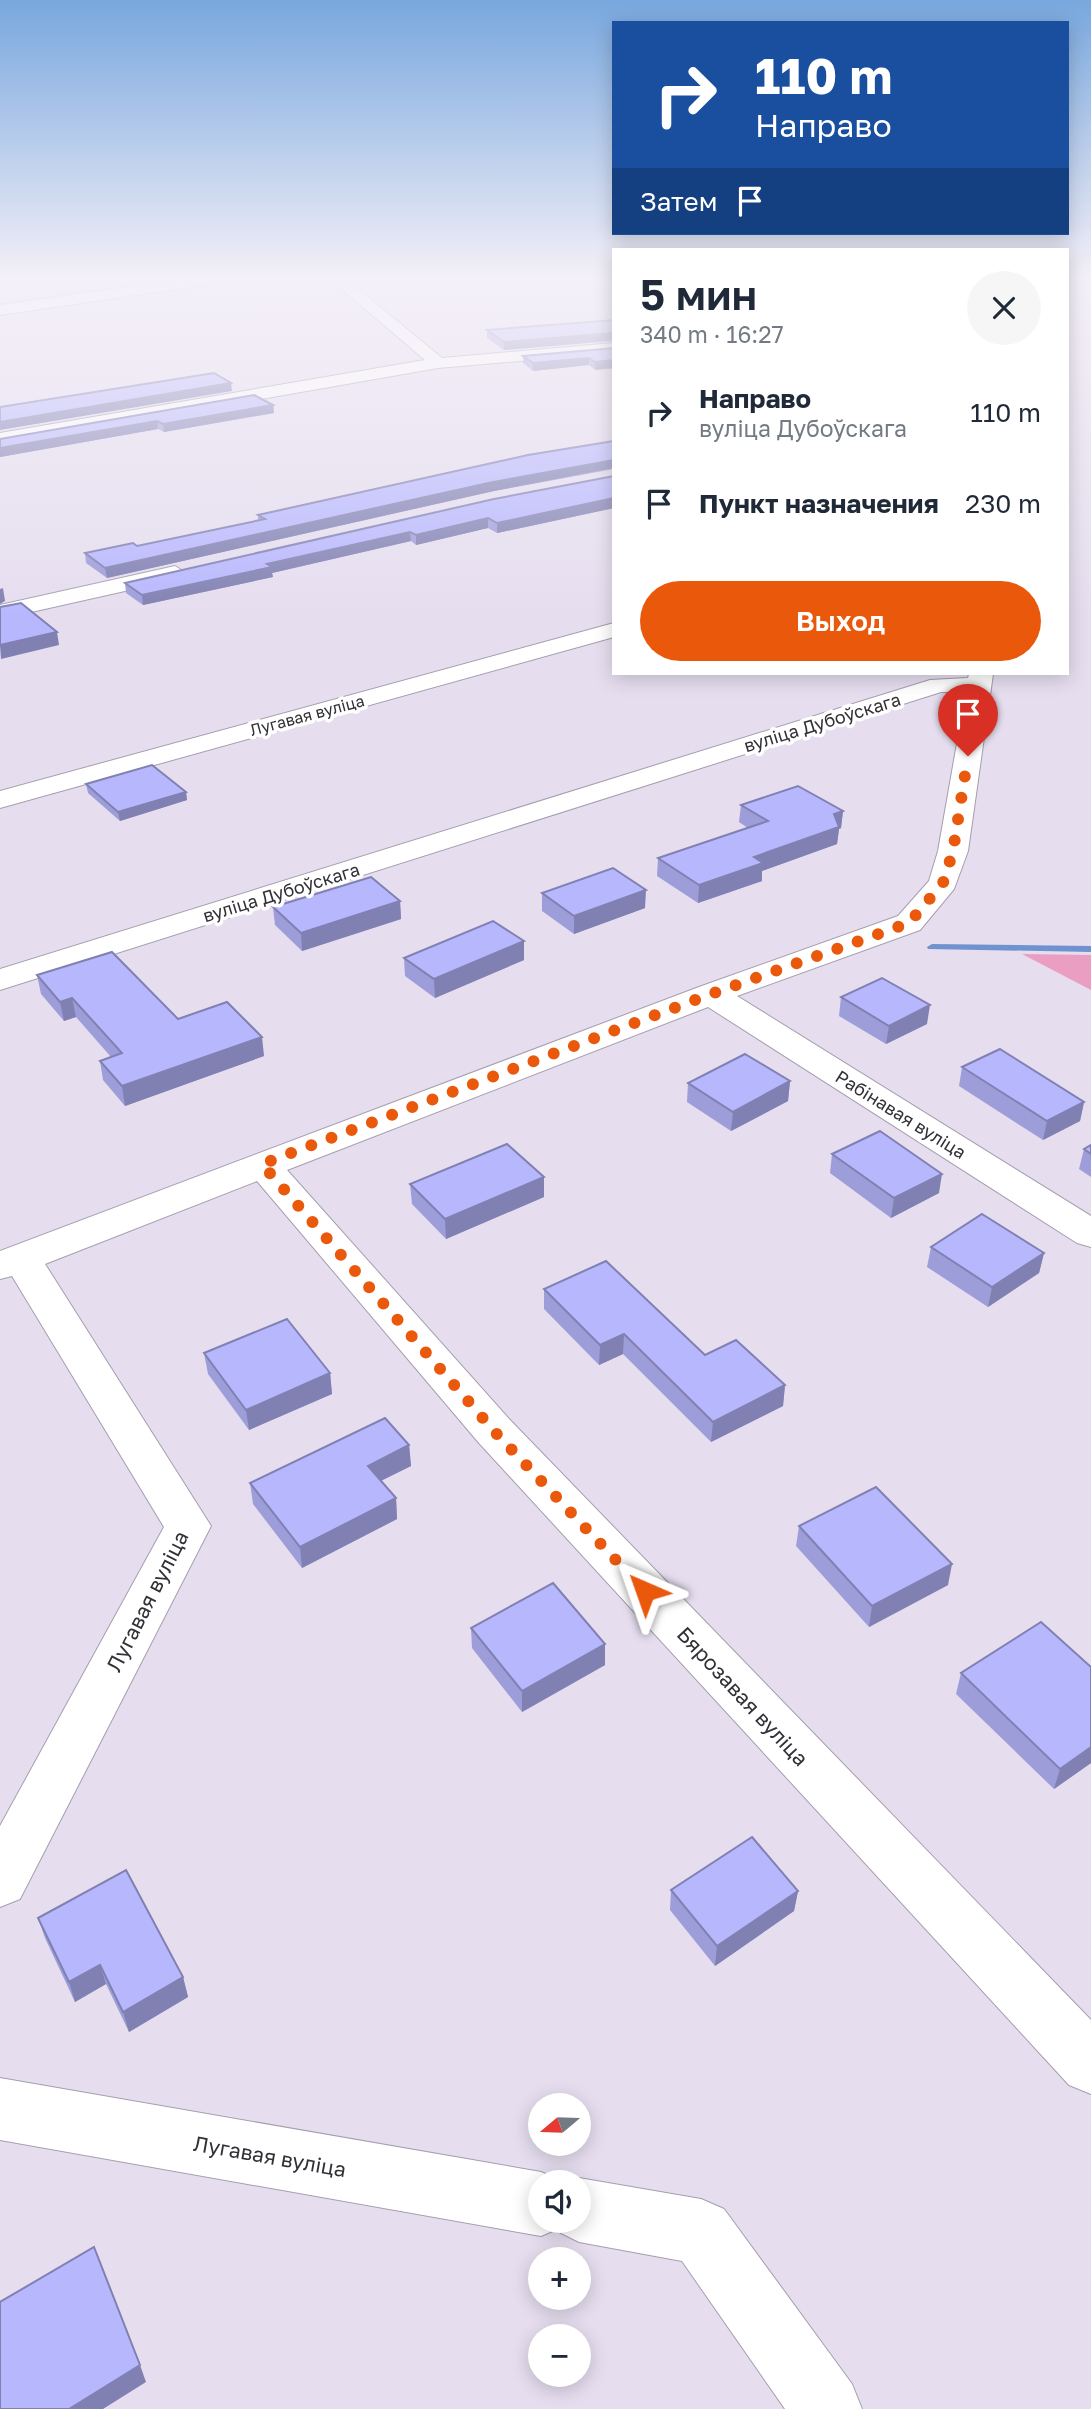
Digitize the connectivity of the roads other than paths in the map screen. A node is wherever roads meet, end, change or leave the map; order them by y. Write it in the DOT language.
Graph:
graph roads {
  1 [pos="274,391"];
  2 [pos="0,439"];
  3 [pos="200,567"];
  4 [pos="0,612"];
  5 [pos="612,632"];
  6 [pos="980,679"];
  7 [pos="0,800"];
  8 [pos="0,980"];
  9 [pos="711,994"];
  10 [pos="262,1164"];
  11 [pos="1091,1234"];
  12 [pos="11,1262"];
  13 [pos="0,1881"];
  14 [pos="1091,2064"];
  15 [pos="0,2109"];
  16 [pos="528,2202"];
  17 [pos="591,2212"];
  18 [pos="827,2409"];
  1 -- 2 [label="street"];
  3 -- 4 [label="street"];
  5 -- 7 [label="street, Лугавая вуліца"];
  6 -- 8 [label="street, вуліца Дубоўскага"];
  6 -- 9 [label="street, вуліца Дубоўскага"];
  9 -- 10 [label="street, вуліца Дубоўскага"];
  9 -- 11 [label="street, Рабінавая вуліца"];
  10 -- 12 [label="street, вуліца Дубоўскага"];
  10 -- 14 [label="street, Бярозавая вуліца"];
  12 -- 13 [label="street, Лугавая вуліца"];
  15 -- 16 [label="street, Лугавая вуліца"];
  17 -- 18 [label="street"];
}
